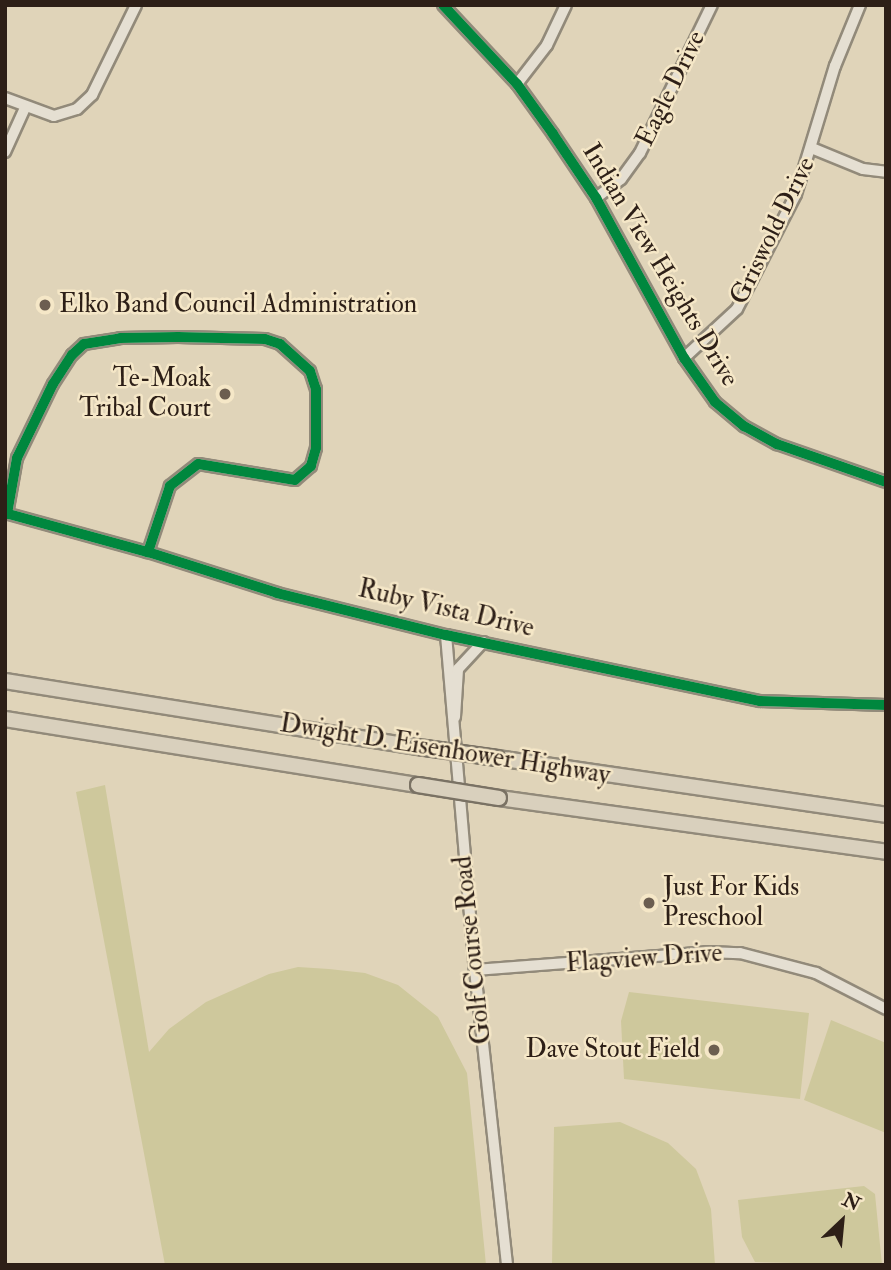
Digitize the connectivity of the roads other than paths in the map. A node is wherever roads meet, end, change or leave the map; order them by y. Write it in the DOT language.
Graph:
graph roads {
  1 [pos="136,5"];
  2 [pos="443,5"];
  3 [pos="566,5"];
  4 [pos="712,5"];
  5 [pos="860,5"];
  6 [pos="517,84"];
  7 [pos="5,98"];
  8 [pos="26,108"];
  9 [pos="814,149"];
  10 [pos="5,152"];
  11 [pos="886,172"];
  12 [pos="596,198"];
  13 [pos="684,358"];
  14 [pos="886,482"];
  15 [pos="6,514"];
  16 [pos="148,552"];
  17 [pos="446,635"];
  18 [pos="483,642"];
  19 [pos="5,681"];
  20 [pos="886,705"];
  21 [pos="5,719"];
  22 [pos="452,739"];
  23 [pos="886,815"];
  24 [pos="886,852"];
  25 [pos="475,971"];
  26 [pos="886,1009"];
  27 [pos="507,1265"];
  1 -- 8 [label="street"];
  2 -- 6 [label="street, Indian View Heights Drive"];
  3 -- 6 [label="street"];
  4 -- 12 [label="street, Eagle Drive"];
  5 -- 9 [label="street, Griswold Drive"];
  6 -- 12 [label="street, Indian View Heights Drive"];
  7 -- 8 [label="street"];
  8 -- 10 [label="street"];
  9 -- 11 [label="street"];
  9 -- 13 [label="street, Griswold Drive"];
  12 -- 13 [label="street, Indian View Heights Drive"];
  13 -- 14 [label="street, Indian View Heights Drive"];
  15 -- 16 [label="street, Ruby Vista Drive"];
  15 -- 16 [label="street"];
  16 -- 17 [label="street, Ruby Vista Drive"];
  17 -- 18 [label="street, Ruby Vista Drive"];
  17 -- 22 [label="street, Golf Course Road"];
  18 -- 20 [label="street, Ruby Vista Drive"];
  18 -- 22 [label="street"];
  19 -- 23 [label="highway, Dwight D. Eisenhower Highway, bridge"];
  21 -- 24 [label="highway, Dwight D. Eisenhower Highway, bridge"];
  22 -- 25 [label="street, Golf Course Road"];
  25 -- 26 [label="street, Flagview Drive"];
  25 -- 27 [label="street, Golf Course Road"];
}
